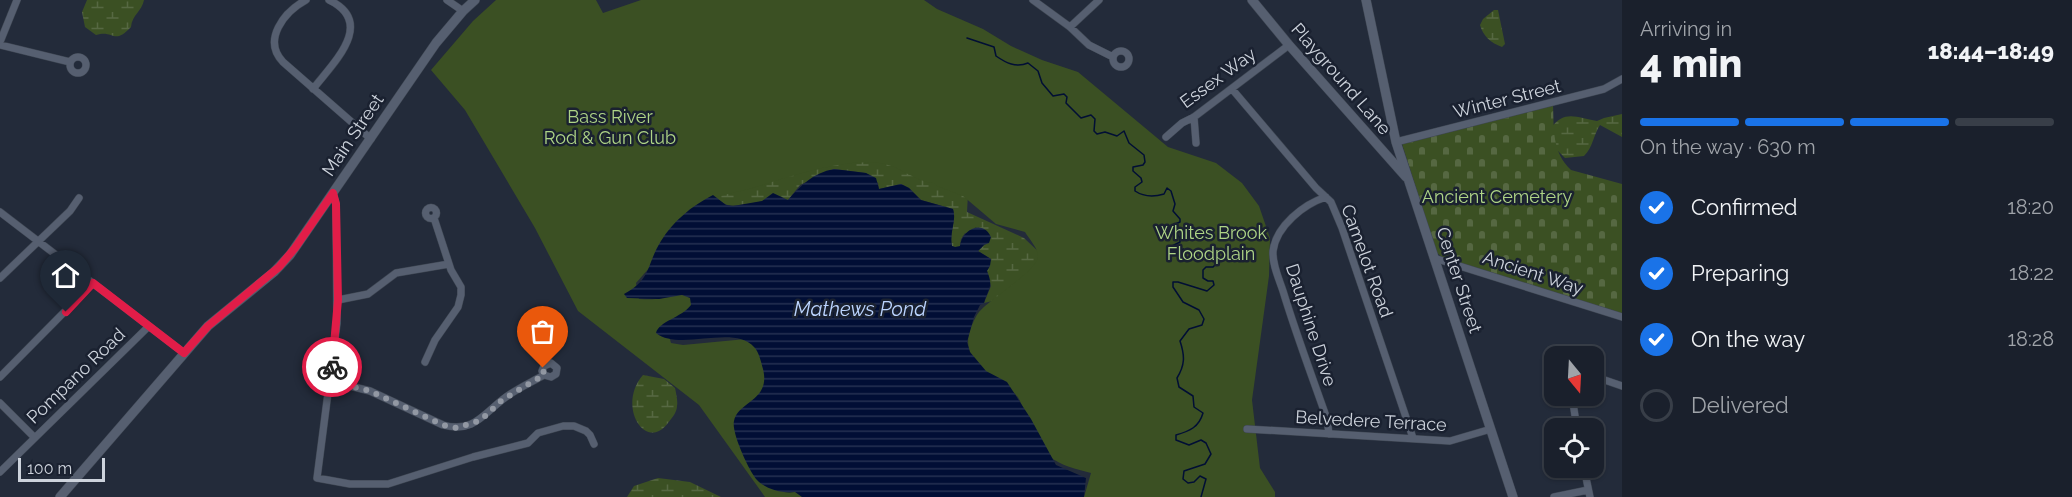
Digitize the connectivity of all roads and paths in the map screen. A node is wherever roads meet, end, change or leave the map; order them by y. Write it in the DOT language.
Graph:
graph roads {
  1 [pos="17,0"];
  2 [pos="306,0"];
  3 [pos="329,0"];
  4 [pos="447,0"];
  5 [pos="476,0"];
  6 [pos="1033,0"];
  7 [pos="1099,0"];
  8 [pos="1252,0"];
  9 [pos="1366,0"];
  10 [pos="463,11"];
  11 [pos="1070,27"];
  12 [pos="0,43"];
  13 [pos="1289,45"];
  14 [pos="1113,57"];
  15 [pos="70,62"];
  16 [pos="1622,79"];
  17 [pos="313,89"];
  18 [pos="1232,89"];
  19 [pos="1194,117"];
  20 [pos="1166,137"];
  21 [pos="371,139"];
  22 [pos="1396,142"];
  23 [pos="1196,143"];
  24 [pos="1407,178"];
  25 [pos="1316,188"];
  26 [pos="333,193"];
  27 [pos="1326,197"];
  28 [pos="79,198"];
  29 [pos="1311,202"];
  30 [pos="0,212"];
  31 [pos="434,218"];
  32 [pos="39,240"];
  33 [pos="1434,258"];
  34 [pos="449,264"];
  35 [pos="0,278"];
  36 [pos="93,283"];
  37 [pos="338,300"];
  38 [pos="1622,317"];
  39 [pos="148,327"];
  40 [pos="184,353"];
  41 [pos="425,362"];
  42 [pos="544,375"];
  43 [pos="0,377"];
  44 [pos="1604,380"];
  45 [pos="330,384"];
  46 [pos="1622,386"];
  47 [pos="0,403"];
  48 [pos="1247,429"];
  49 [pos="1491,429"];
  50 [pos="1329,434"];
  51 [pos="34,437"];
  52 [pos="1413,438"];
  53 [pos="594,444"];
  54 [pos="0,472"];
  55 [pos="1586,478"];
  56 [pos="1589,493"];
  57 [pos="60,497"];
  58 [pos="1513,497"];
  59 [pos="1554,497"];
  1 -- 12 [label="street"];
  2 -- 17 [label="street"];
  3 -- 17 [label="street"];
  4 -- 10 [label="street"];
  5 -- 10 [label="street, Main Street"];
  6 -- 11 [label="street"];
  7 -- 11 [label="street"];
  8 -- 13 [label="street, Playground Lane"];
  9 -- 22 [label="street, Center Street"];
  10 -- 21 [label="street, Main Street"];
  11 -- 14 [label="street"];
  12 -- 15 [label="street"];
  13 -- 18 [label="street, Essex Way"];
  13 -- 24 [label="street, Playground Lane"];
  16 -- 22 [label="street, Winter Street"];
  17 -- 21 [label="street"];
  18 -- 19 [label="street, Essex Way"];
  18 -- 25 [label="street, Camelot Road"];
  19 -- 20 [label="street, Essex Way"];
  19 -- 23 [label="street"];
  21 -- 26 [label="street, Main Street"];
  22 -- 24 [label="street, Center Street"];
  24 -- 33 [label="street, Center Street"];
  25 -- 27 [label="street, Camelot Road"];
  25 -- 29 [label="street, Dauphine Drive"];
  26 -- 37 [label="street"];
  26 -- 40 [label="street, Main Street"];
  27 -- 29 [label="street, Dauphine Drive"];
  27 -- 52 [label="street, Camelot Road"];
  28 -- 32 [label="street"];
  29 -- 50 [label="street, Dauphine Drive"];
  30 -- 32 [label="street"];
  31 -- 34 [label="street"];
  32 -- 35 [label="street"];
  32 -- 36 [label="street"];
  33 -- 38 [label="street, Ancient Way"];
  33 -- 49 [label="street, Center Street"];
  34 -- 37 [label="street"];
  34 -- 41 [label="street"];
  36 -- 39 [label="street"];
  36 -- 43 [label="street"];
  37 -- 45 [label="street"];
  39 -- 40 [label="street"];
  39 -- 51 [label="street, Pompano Road"];
  40 -- 57 [label="street, Main Street"];
  42 -- 45 [label="street"];
  44 -- 46 [label="street"];
  45 -- 53 [label="street"];
  47 -- 51 [label="street"];
  48 -- 50 [label="street, Belvedere Terrace"];
  49 -- 52 [label="street, Belvedere Terrace"];
  49 -- 58 [label="street, Center Street"];
  50 -- 52 [label="street, Belvedere Terrace"];
  51 -- 54 [label="street, Pompano Road"];
  55 -- 56 [label="street"];
  56 -- 59 [label="street"];
}
